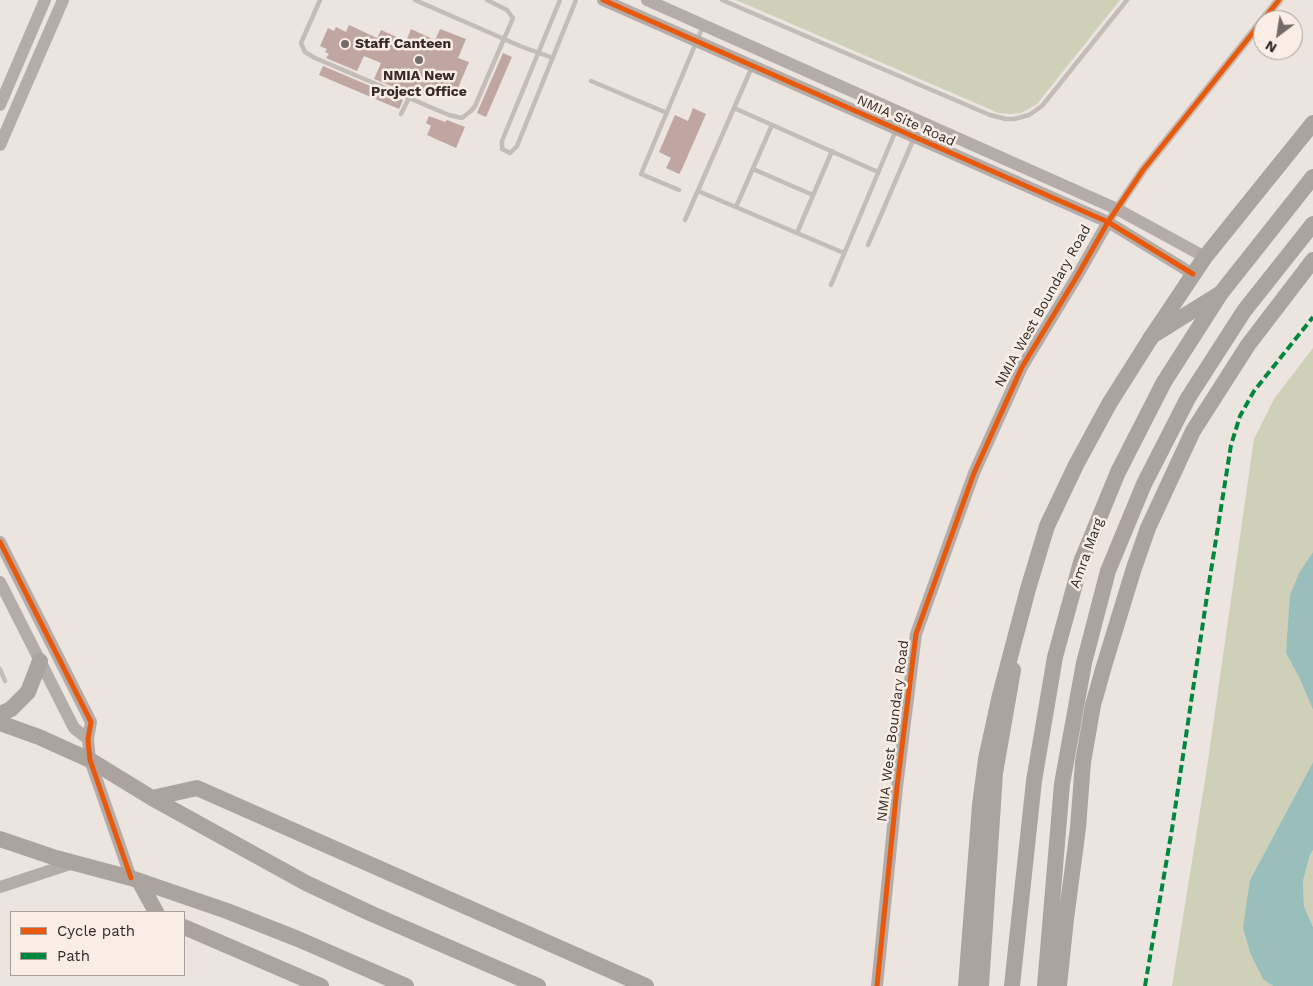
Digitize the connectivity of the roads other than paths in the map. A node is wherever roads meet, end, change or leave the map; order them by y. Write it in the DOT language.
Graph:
graph roads {
  1 [pos="46,0"];
  2 [pos="320,0"];
  3 [pos="415,0"];
  4 [pos="486,0"];
  5 [pos="560,0"];
  6 [pos="576,0"];
  7 [pos="603,0"];
  8 [pos="647,0"];
  9 [pos="722,0"];
  10 [pos="1127,0"];
  11 [pos="1279,0"];
  12 [pos="62,3"];
  13 [pos="703,25"];
  14 [pos="504,39"];
  15 [pos="697,41"];
  16 [pos="538,53"];
  17 [pos="553,58"];
  18 [pos="752,66"];
  19 [pos="591,81"];
  20 [pos="409,98"];
  21 [pos="0,105"];
  22 [pos="734,108"];
  23 [pos="667,113"];
  24 [pos="401,114"];
  25 [pos="1313,123"];
  26 [pos="772,125"];
  27 [pos="4,126"];
  28 [pos="896,129"];
  29 [pos="914,137"];
  30 [pos="0,145"];
  31 [pos="832,152"];
  32 [pos="753,169"];
  33 [pos="878,172"];
  34 [pos="1313,177"];
  35 [pos="679,190"];
  36 [pos="698,191"];
  37 [pos="813,195"];
  38 [pos="736,207"];
  39 [pos="1117,209"];
  40 [pos="685,220"];
  41 [pos="1108,222"];
  42 [pos="1313,224"];
  43 [pos="797,233"];
  44 [pos="868,245"];
  45 [pos="844,253"];
  46 [pos="1205,258"];
  47 [pos="1313,260"];
  48 [pos="1193,274"];
  49 [pos="831,286"];
  50 [pos="1221,293"];
  51 [pos="0,542"];
  52 [pos="0,582"];
  53 [pos="40,662"];
  54 [pos="0,668"];
  55 [pos="5,681"];
  56 [pos="0,714"];
  57 [pos="0,723"];
  58 [pos="88,739"];
  59 [pos="90,760"];
  60 [pos="152,798"];
  61 [pos="0,839"];
  62 [pos="73,863"];
  63 [pos="135,880"];
  64 [pos="0,887"];
  65 [pos="155,911"];
  66 [pos="185,927"];
  67 [pos="321,986"];
  68 [pos="406,986"];
  69 [pos="538,986"];
  70 [pos="646,986"];
  71 [pos="877,986"];
  72 [pos="966,986"];
  73 [pos="981,986"];
  74 [pos="1012,986"];
  75 [pos="1044,986"];
  76 [pos="1059,986"];
  1 -- 12 [label="street"];
  1 -- 21 [label="street"];
  2 -- 20 [label="lane"];
  3 -- 14 [label="lane"];
  4 -- 14 [label="lane"];
  5 -- 16 [label="lane"];
  6 -- 17 [label="lane"];
  7 -- 15 [label="street, NMIA Site Road"];
  8 -- 13 [label="street"];
  9 -- 10 [label="lane"];
  11 -- 39 [label="street"];
  12 -- 27 [label="street"];
  13 -- 15 [label="lane"];
  13 -- 39 [label="street"];
  14 -- 16 [label="lane"];
  14 -- 20 [label="lane"];
  15 -- 18 [label="street, NMIA Site Road"];
  15 -- 23 [label="lane"];
  16 -- 17 [label="lane"];
  16 -- 17 [label="lane"];
  18 -- 22 [label="lane"];
  18 -- 28 [label="street, NMIA Site Road"];
  19 -- 23 [label="lane"];
  20 -- 24 [label="lane"];
  22 -- 26 [label="lane"];
  22 -- 36 [label="lane"];
  23 -- 35 [label="lane"];
  25 -- 46 [label="highway"];
  26 -- 31 [label="lane"];
  26 -- 32 [label="lane"];
  27 -- 30 [label="street"];
  28 -- 29 [label="street, NMIA Site Road"];
  28 -- 33 [label="lane"];
  29 -- 41 [label="street, NMIA Site Road"];
  29 -- 44 [label="lane"];
  31 -- 33 [label="lane"];
  31 -- 37 [label="lane"];
  32 -- 37 [label="lane"];
  32 -- 38 [label="lane"];
  33 -- 45 [label="lane"];
  34 -- 50 [label="highway, Amra Marg"];
  36 -- 38 [label="lane"];
  36 -- 40 [label="lane"];
  37 -- 43 [label="lane"];
  38 -- 43 [label="lane"];
  39 -- 41 [label="street"];
  39 -- 46 [label="street"];
  41 -- 48 [label="street, NMIA Site Road"];
  41 -- 71 [label="street, NMIA West Boundary Road"];
  42 -- 75 [label="highway, Amra Marg"];
  43 -- 45 [label="lane"];
  45 -- 49 [label="lane"];
  46 -- 48 [label="highway"];
  47 -- 76 [label="highway"];
  48 -- 73 [label="highway"];
  50 -- 72 [label="highway, bridge"];
  50 -- 74 [label="highway, Amra Marg"];
  51 -- 58 [label="street"];
  52 -- 53 [label="street"];
  53 -- 56 [label="highway"];
  53 -- 58 [label="street"];
  54 -- 55 [label="lane"];
  57 -- 59 [label="highway"];
  58 -- 59 [label="street"];
  59 -- 60 [label="highway"];
  59 -- 63 [label="street"];
  60 -- 69 [label="highway"];
  60 -- 70 [label="highway"];
  61 -- 62 [label="highway"];
  62 -- 63 [label="highway"];
  62 -- 64 [label="street"];
  63 -- 65 [label="highway"];
  63 -- 68 [label="highway"];
  66 -- 67 [label="highway"];
}
